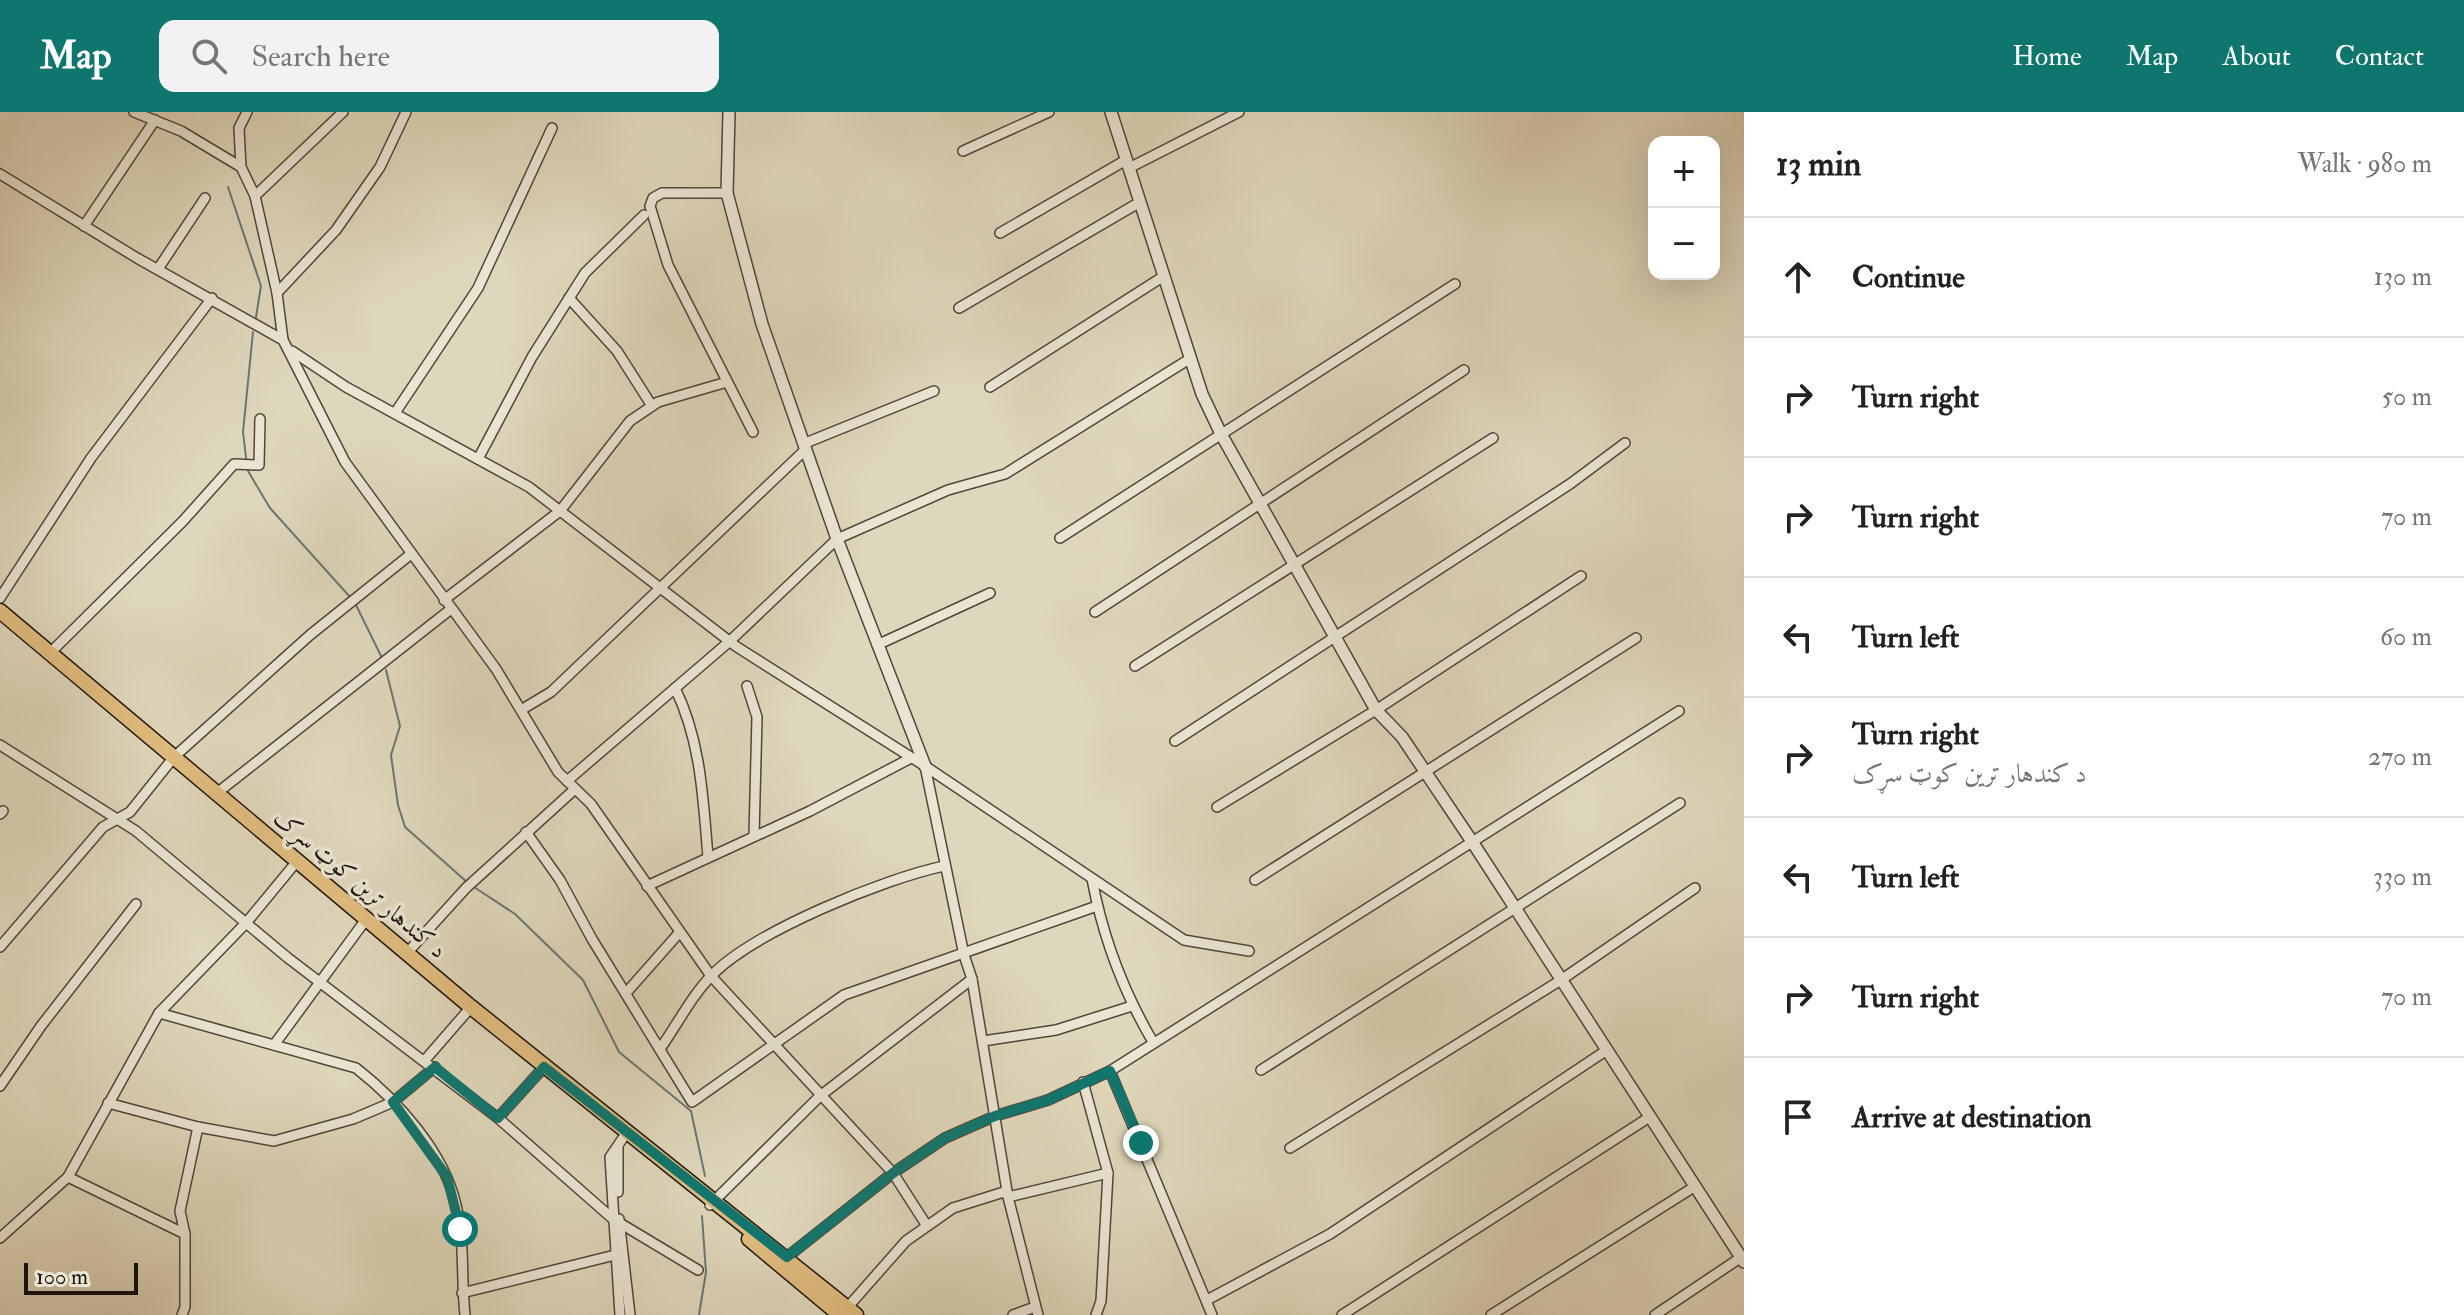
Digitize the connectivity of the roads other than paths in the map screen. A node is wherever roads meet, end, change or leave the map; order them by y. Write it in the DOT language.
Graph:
graph roads {
  1 [pos="134,112"];
  2 [pos="247,112"];
  3 [pos="343,112"];
  4 [pos="406,112"];
  5 [pos="729,112"];
  6 [pos="1049,112"];
  7 [pos="1111,112"];
  8 [pos="1239,112"];
  9 [pos="155,120"];
  10 [pos="552,128"];
  11 [pos="963,151"];
  12 [pos="1128,164"];
  13 [pos="241,167"];
  14 [pos="0,174"];
  15 [pos="727,193"];
  16 [pos="255,196"];
  17 [pos="205,198"];
  18 [pos="1140,202"];
  19 [pos="644,215"];
  20 [pos="84,226"];
  21 [pos="1000,233"];
  22 [pos="158,269"];
  23 [pos="1164,276"];
  24 [pos="1455,284"];
  25 [pos="277,293"];
  26 [pos="212,298"];
  27 [pos="569,298"];
  28 [pos="959,308"];
  29 [pos="283,340"];
  30 [pos="291,351"];
  31 [pos="1191,358"];
  32 [pos="1464,370"];
  33 [pos="727,382"];
  34 [pos="990,387"];
  35 [pos="934,391"];
  36 [pos="652,406"];
  37 [pos="395,413"];
  38 [pos="260,419"];
  39 [pos="753,432"];
  40 [pos="1221,434"];
  41 [pos="1493,438"];
  42 [pos="1625,443"];
  43 [pos="804,447"];
  44 [pos="478,459"];
  45 [pos="1260,504"];
  46 [pos="560,511"];
  47 [pos="1060,538"];
  48 [pos="837,539"];
  49 [pos="411,554"];
  50 [pos="1295,565"];
  51 [pos="1581,576"];
  52 [pos="660,587"];
  53 [pos="990,593"];
  54 [pos="0,598"];
  55 [pos="444,600"];
  56 [pos="451,609"];
  57 [pos="0,611"];
  58 [pos="1095,612"];
  59 [pos="1336,638"];
  60 [pos="1636,638"];
  61 [pos="730,641"];
  62 [pos="877,645"];
  63 [pos="50,653"];
  64 [pos="1135,666"];
  65 [pos="747,686"];
  66 [pos="675,688"];
  67 [pos="521,710"];
  68 [pos="1376,710"];
  69 [pos="1679,711"];
  70 [pos="1175,741"];
  71 [pos="0,745"];
  72 [pos="174,757"];
  73 [pos="911,758"];
  74 [pos="925,766"];
  75 [pos="1426,773"];
  76 [pos="567,781"];
  77 [pos="575,789"];
  78 [pos="217,793"];
  79 [pos="1680,803"];
  80 [pos="1217,807"];
  81 [pos="119,819"];
  82 [pos="526,832"];
  83 [pos="754,836"];
  84 [pos="1473,843"];
  85 [pos="708,857"];
  86 [pos="298,860"];
  87 [pos="944,866"];
  88 [pos="1092,879"];
  89 [pos="1255,880"];
  90 [pos="647,886"];
  91 [pos="1695,888"];
  92 [pos="136,904"];
  93 [pos="1097,906"];
  94 [pos="1514,910"];
  95 [pos="367,918"];
  96 [pos="246,923"];
  97 [pos="679,933"];
  98 [pos="0,947"];
  99 [pos="1249,951"];
  100 [pos="407,953"];
  101 [pos="964,955"];
  102 [pos="711,976"];
  103 [pos="972,979"];
  104 [pos="1561,980"];
  105 [pos="320,982"];
  106 [pos="626,993"];
  107 [pos="1132,1006"];
  108 [pos="471,1007"];
  109 [pos="159,1013"];
  110 [pos="983,1041"];
  111 [pos="1153,1042"];
  112 [pos="274,1045"];
  113 [pos="775,1047"];
  114 [pos="660,1049"];
  115 [pos="1607,1050"];
  116 [pos="425,1060"];
  117 [pos="435,1067"];
  118 [pos="544,1067"];
  119 [pos="1261,1070"];
  120 [pos="1110,1071"];
  121 [pos="1083,1082"];
  122 [pos="0,1086"];
  123 [pos="820,1096"];
  124 [pos="393,1102"];
  125 [pos="108,1103"];
  126 [pos="995,1116"];
  127 [pos="498,1118"];
  128 [pos="1648,1118"];
  129 [pos="198,1127"];
  130 [pos="627,1132"];
  131 [pos="1290,1148"];
  132 [pos="893,1173"];
  133 [pos="1108,1173"];
  134 [pos="68,1177"];
  135 [pos="1694,1187"];
  136 [pos="1007,1194"];
  137 [pos="712,1203"];
  138 [pos="616,1221"];
  139 [pos="927,1226"];
  140 [pos="185,1234"];
  141 [pos="0,1238"];
  142 [pos="615,1255"];
  143 [pos="787,1257"];
  144 [pos="1742,1260"];
  145 [pos="698,1270"];
  146 [pos="462,1293"];
  147 [pos="1207,1300"];
  148 [pos="1037,1311"];
  149 [pos="848,1313"];
  150 [pos="182,1315"];
  151 [pos="465,1315"];
  152 [pos="620,1315"];
  153 [pos="630,1315"];
  154 [pos="1013,1315"];
  155 [pos="1096,1315"];
  156 [pos="1212,1315"];
  157 [pos="1342,1315"];
  158 [pos="1491,1315"];
  159 [pos="1655,1315"];
  1 -- 9 [label="street"];
  2 -- 13 [label="street"];
  3 -- 16 [label="street"];
  4 -- 25 [label="street"];
  5 -- 15 [label="street"];
  6 -- 11 [label="street"];
  7 -- 12 [label="street"];
  8 -- 12 [label="street"];
  9 -- 13 [label="street"];
  9 -- 20 [label="street"];
  10 -- 37 [label="street"];
  12 -- 18 [label="street"];
  12 -- 21 [label="street"];
  13 -- 16 [label="street"];
  14 -- 20 [label="street"];
  15 -- 33 [label="street"];
  15 -- 43 [label="street"];
  16 -- 25 [label="street"];
  17 -- 22 [label="street"];
  18 -- 23 [label="street"];
  18 -- 28 [label="street"];
  19 -- 27 [label="street"];
  20 -- 22 [label="street"];
  22 -- 26 [label="street"];
  23 -- 31 [label="street"];
  23 -- 34 [label="street"];
  24 -- 40 [label="street"];
  25 -- 29 [label="street"];
  26 -- 29 [label="street"];
  26 -- 54 [label="street"];
  27 -- 36 [label="street"];
  27 -- 44 [label="street"];
  29 -- 30 [label="street"];
  30 -- 37 [label="street"];
  30 -- 49 [label="street"];
  31 -- 40 [label="street"];
  31 -- 48 [label="street"];
  32 -- 45 [label="street"];
  33 -- 36 [label="street"];
  33 -- 39 [label="street"];
  35 -- 43 [label="street"];
  36 -- 46 [label="street"];
  37 -- 44 [label="street"];
  38 -- 63 [label="street"];
  40 -- 45 [label="street"];
  40 -- 47 [label="street"];
  41 -- 50 [label="street"];
  42 -- 59 [label="street"];
  43 -- 48 [label="street"];
  43 -- 52 [label="street"];
  44 -- 46 [label="street"];
  45 -- 50 [label="street"];
  45 -- 58 [label="street"];
  46 -- 52 [label="street"];
  46 -- 55 [label="street"];
  48 -- 61 [label="street"];
  48 -- 62 [label="street"];
  49 -- 55 [label="street"];
  49 -- 72 [label="street"];
  50 -- 59 [label="street"];
  50 -- 64 [label="street"];
  51 -- 68 [label="street"];
  52 -- 61 [label="street"];
  52 -- 67 [label="street"];
  53 -- 62 [label="street"];
  55 -- 56 [label="street"];
  56 -- 67 [label="street"];
  56 -- 78 [label="street"];
  57 -- 63 [label="main road, د کندهار ترين کوټ سړک"];
  59 -- 68 [label="street"];
  59 -- 70 [label="street"];
  60 -- 75 [label="street"];
  61 -- 66 [label="street"];
  61 -- 73 [label="street"];
  62 -- 74 [label="street"];
  63 -- 72 [label="main road, د کندهار ترين کوټ سړک"];
  65 -- 83 [label="street"];
  66 -- 76 [label="street"];
  66 -- 85 [label="street"];
  67 -- 76 [label="street"];
  68 -- 75 [label="street"];
  68 -- 80 [label="street"];
  69 -- 84 [label="street"];
  71 -- 81 [label="street"];
  72 -- 78 [label="main road, د کندهار ترين کوټ سړک"];
  72 -- 81 [label="street"];
  73 -- 74 [label="street"];
  73 -- 83 [label="street"];
  74 -- 87 [label="street"];
  74 -- 88 [label="street"];
  75 -- 84 [label="street"];
  75 -- 89 [label="street"];
  76 -- 77 [label="street"];
  77 -- 82 [label="street"];
  77 -- 90 [label="street"];
  78 -- 86 [label="main road, د کندهار ترين کوټ سړک"];
  79 -- 94 [label="street"];
  81 -- 96 [label="street"];
  81 -- 98 [label="street"];
  82 -- 100 [label="street"];
  82 -- 106 [label="street"];
  83 -- 85 [label="street"];
  84 -- 94 [label="street"];
  84 -- 111 [label="street"];
  85 -- 90 [label="street"];
  86 -- 95 [label="main road, د کندهار ترين کوټ سړک"];
  86 -- 96 [label="street"];
  87 -- 101 [label="street"];
  87 -- 102 [label="street"];
  88 -- 93 [label="street"];
  88 -- 99 [label="street"];
  90 -- 97 [label="street"];
  91 -- 104 [label="street"];
  92 -- 122 [label="street"];
  93 -- 101 [label="street"];
  93 -- 107 [label="street"];
  94 -- 104 [label="street"];
  94 -- 119 [label="street"];
  95 -- 100 [label="main road, د کندهار ترين کوټ سړک"];
  95 -- 105 [label="street"];
  96 -- 105 [label="street"];
  96 -- 109 [label="street"];
  97 -- 102 [label="street"];
  97 -- 106 [label="street"];
  100 -- 108 [label="main road, د کندهار ترين کوټ سړک"];
  101 -- 103 [label="street"];
  101 -- 113 [label="street"];
  102 -- 113 [label="street"];
  102 -- 114 [label="street"];
  103 -- 110 [label="street"];
  103 -- 123 [label="street"];
  104 -- 115 [label="street"];
  104 -- 131 [label="street"];
  105 -- 112 [label="street"];
  105 -- 116 [label="street"];
  106 -- 114 [label="street"];
  107 -- 110 [label="street"];
  107 -- 111 [label="street"];
  108 -- 116 [label="street"];
  108 -- 118 [label="main road, د کندهار ترين کوټ سړک"];
  109 -- 112 [label="street"];
  109 -- 125 [label="street"];
  110 -- 126 [label="street"];
  111 -- 120 [label="street"];
  112 -- 124 [label="street"];
  113 -- 114 [label="street"];
  113 -- 123 [label="street"];
  115 -- 128 [label="street"];
  115 -- 147 [label="street"];
  116 -- 117 [label="street"];
  117 -- 124 [label="street"];
  117 -- 127 [label="street"];
  118 -- 127 [label="street"];
  118 -- 130 [label="main road, د کندهار ترين کوټ سړک"];
  120 -- 121 [label="street"];
  120 -- 147 [label="street"];
  121 -- 126 [label="street"];
  121 -- 133 [label="street"];
  123 -- 132 [label="street"];
  123 -- 137 [label="street"];
  124 -- 129 [label="street"];
  124 -- 146 [label="street"];
  125 -- 129 [label="street"];
  125 -- 134 [label="street"];
  126 -- 132 [label="street"];
  126 -- 136 [label="street"];
  127 -- 138 [label="street"];
  128 -- 135 [label="street"];
  128 -- 157 [label="street"];
  129 -- 140 [label="street"];
  130 -- 137 [label="main road, د کندهار ترين کوټ سړک"];
  130 -- 138 [label="street"];
  132 -- 139 [label="street"];
  132 -- 143 [label="street"];
  133 -- 136 [label="street"];
  133 -- 155 [label="street"];
  134 -- 140 [label="street"];
  134 -- 141 [label="street"];
  135 -- 144 [label="street"];
  135 -- 158 [label="street"];
  136 -- 139 [label="street"];
  136 -- 148 [label="street"];
  137 -- 143 [label="main road, د کندهار ترين کوټ سړک"];
  137 -- 149 [label="main road, د کندهار ترين کوټ سړک"];
  138 -- 142 [label="street"];
  138 -- 145 [label="street"];
  138 -- 153 [label="street"];
  139 -- 149 [label="street"];
  140 -- 150 [label="street"];
  142 -- 146 [label="street"];
  142 -- 152 [label="street"];
  143 -- 149 [label="main road, د کندهار ترين کوټ سړک"];
  144 -- 159 [label="street"];
  146 -- 151 [label="street"];
  147 -- 156 [label="street"];
  148 -- 154 [label="street"];
}
